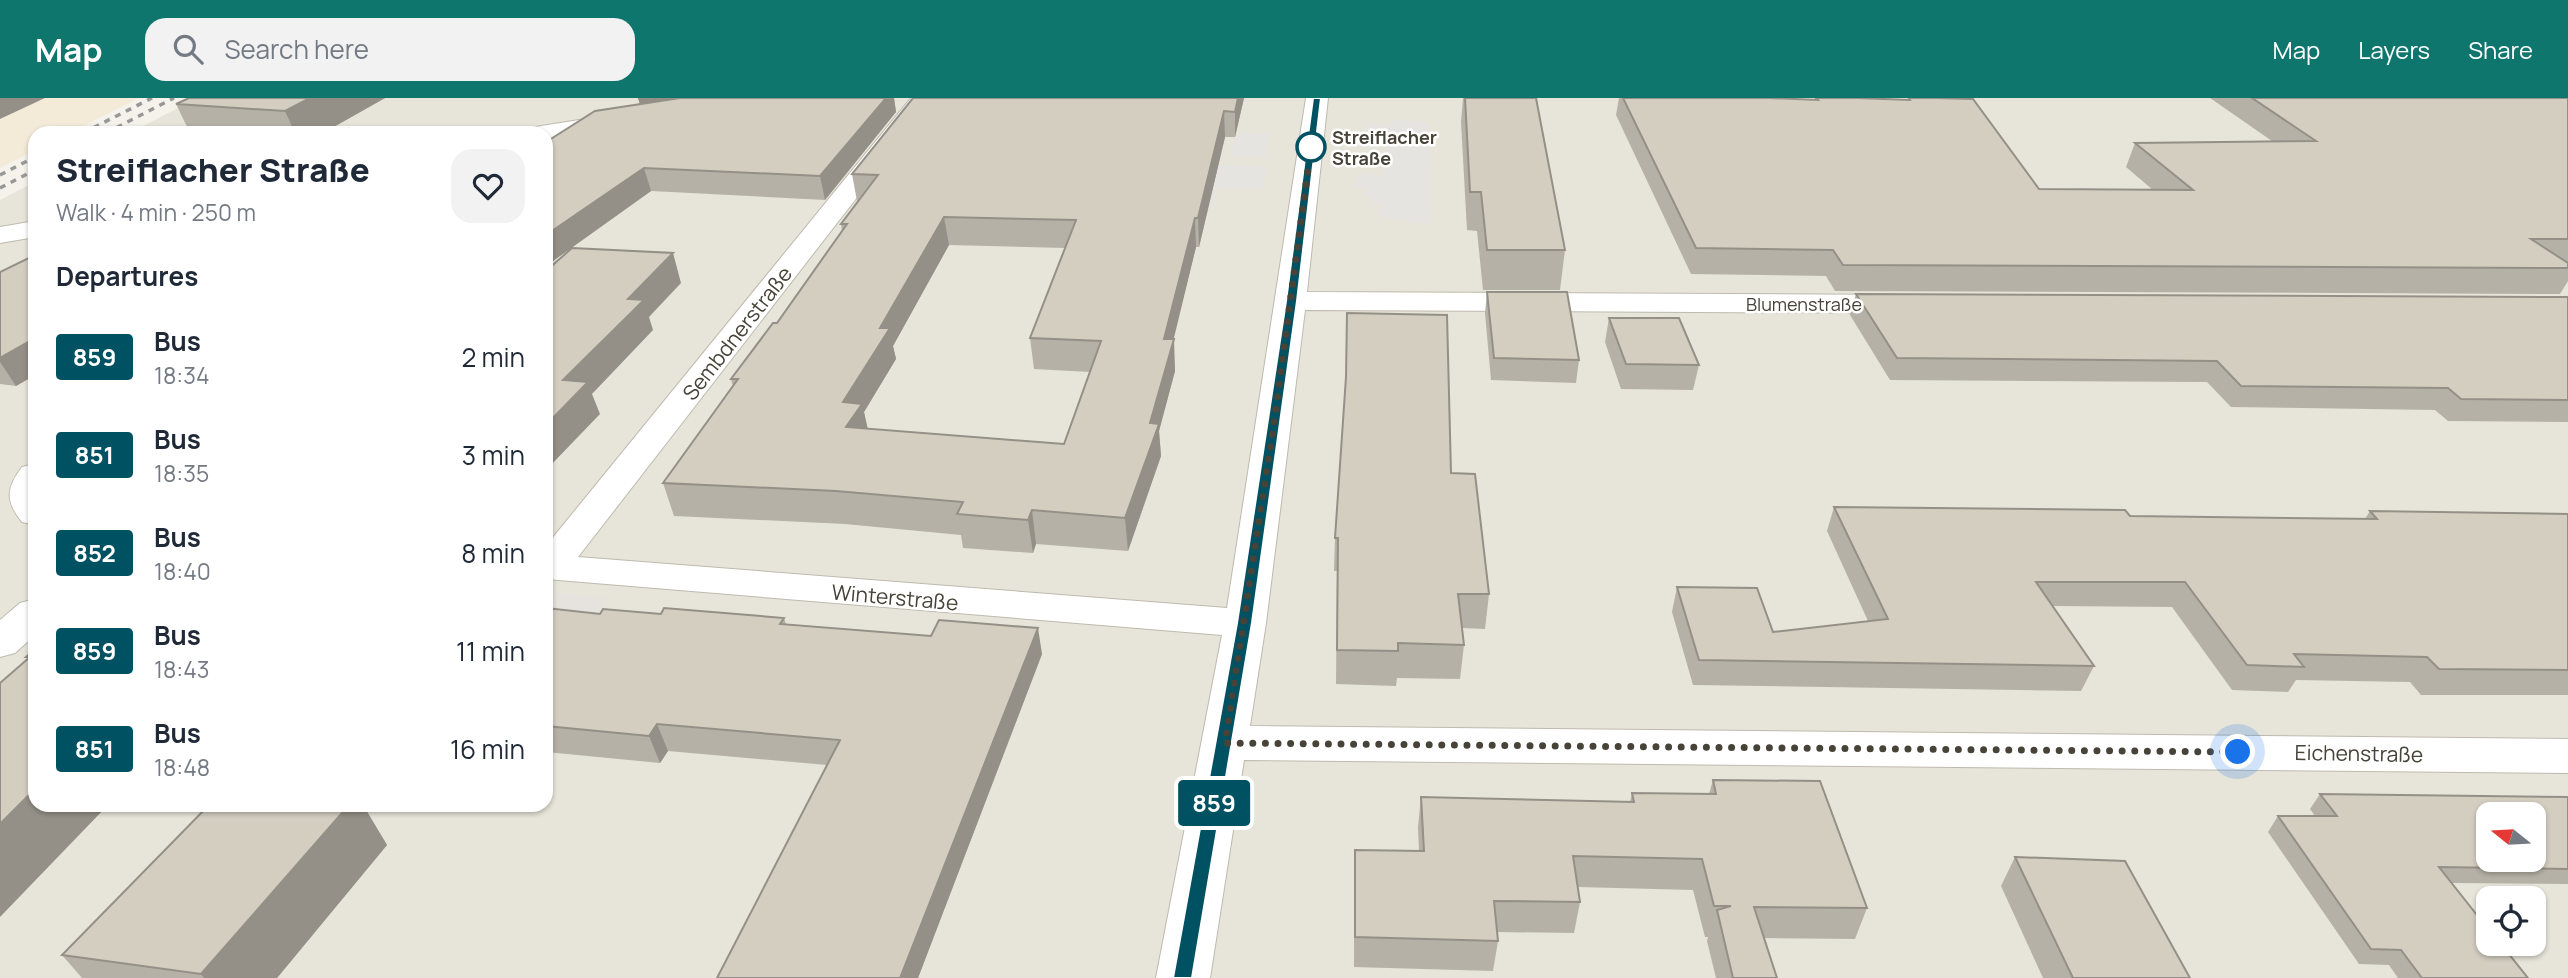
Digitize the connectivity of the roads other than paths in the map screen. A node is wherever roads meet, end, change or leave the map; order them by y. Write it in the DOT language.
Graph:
graph roads {
  1 [pos="618,98"];
  2 [pos="923,98"];
  3 [pos="1317,98"];
  4 [pos="638,118"];
  5 [pos="570,129"];
  6 [pos="553,131"];
  7 [pos="553,139"];
  8 [pos="28,230"];
  9 [pos="0,235"];
  10 [pos="1291,301"];
  11 [pos="1928,304"];
  12 [pos="553,561"];
  13 [pos="553,567"];
  14 [pos="28,619"];
  15 [pos="1245,623"];
  16 [pos="0,643"];
  17 [pos="1225,743"];
  18 [pos="2568,756"];
  19 [pos="1183,978"];
  1 -- 5 [label="street"];
  2 -- 12 [label="street, Sembdnerstraße"];
  3 -- 10 [label="street"];
  4 -- 5 [label="street"];
  5 -- 6 [label="street"];
  5 -- 7 [label="street"];
  8 -- 9 [label="street"];
  10 -- 11 [label="street, Blumenstraße"];
  10 -- 15 [label="street"];
  13 -- 15 [label="street, Winterstraße"];
  14 -- 16 [label="street"];
  15 -- 17 [label="street"];
  17 -- 18 [label="street, Eichenstraße"];
  17 -- 19 [label="street"];
}
